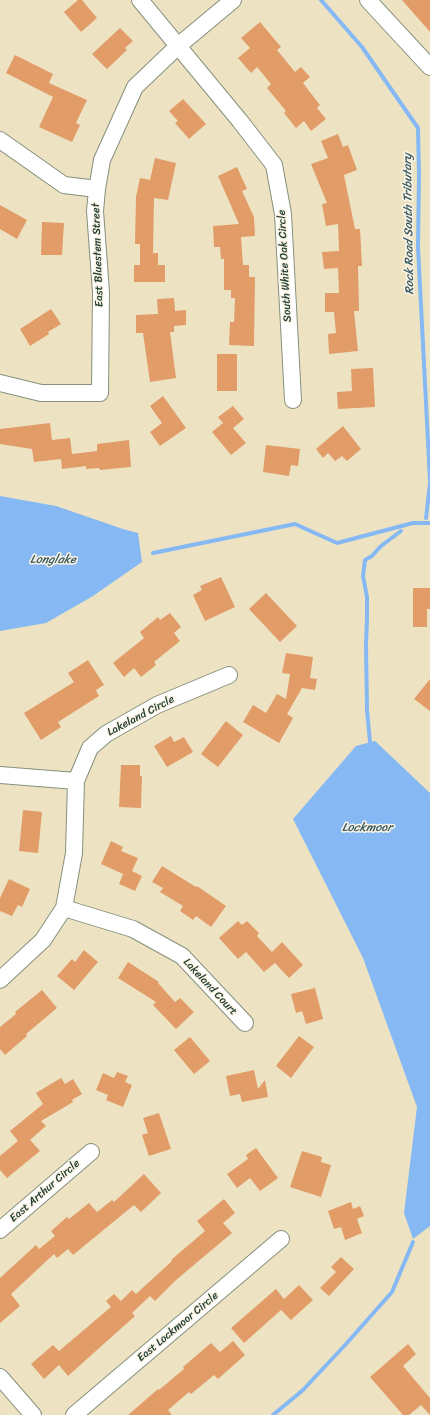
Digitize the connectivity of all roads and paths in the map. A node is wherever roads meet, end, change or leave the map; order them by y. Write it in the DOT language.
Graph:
graph roads {
  1 [pos="140,0"];
  2 [pos="233,0"];
  3 [pos="368,0"];
  4 [pos="178,46"];
  5 [pos="430,67"];
  6 [pos="0,140"];
  7 [pos="97,189"];
  8 [pos="0,383"];
  9 [pos="293,400"];
  10 [pos="229,674"];
  11 [pos="0,775"];
  12 [pos="76,781"];
  13 [pos="64,908"];
  14 [pos="0,980"];
  15 [pos="245,1023"];
  16 [pos="91,1152"];
  17 [pos="0,1230"];
  18 [pos="281,1239"];
  19 [pos="0,1377"];
  20 [pos="33,1415"];
  21 [pos="74,1415"];
  1 -- 4 [label="street, South White Oak Circle"];
  2 -- 4 [label="street, East Bluestem Street"];
  3 -- 5 [label="street"];
  4 -- 7 [label="street, East Bluestem Street"];
  4 -- 9 [label="street, South White Oak Circle"];
  6 -- 7 [label="street"];
  7 -- 8 [label="street, East Bluestem Street"];
  10 -- 12 [label="street, Lakeland Circle"];
  11 -- 12 [label="street"];
  12 -- 13 [label="street"];
  13 -- 14 [label="street"];
  13 -- 15 [label="street, Lakeland Court"];
  16 -- 17 [label="street, East Arthur Circle"];
  18 -- 21 [label="street, East Lockmoor Circle"];
  19 -- 20 [label="street"];
}
